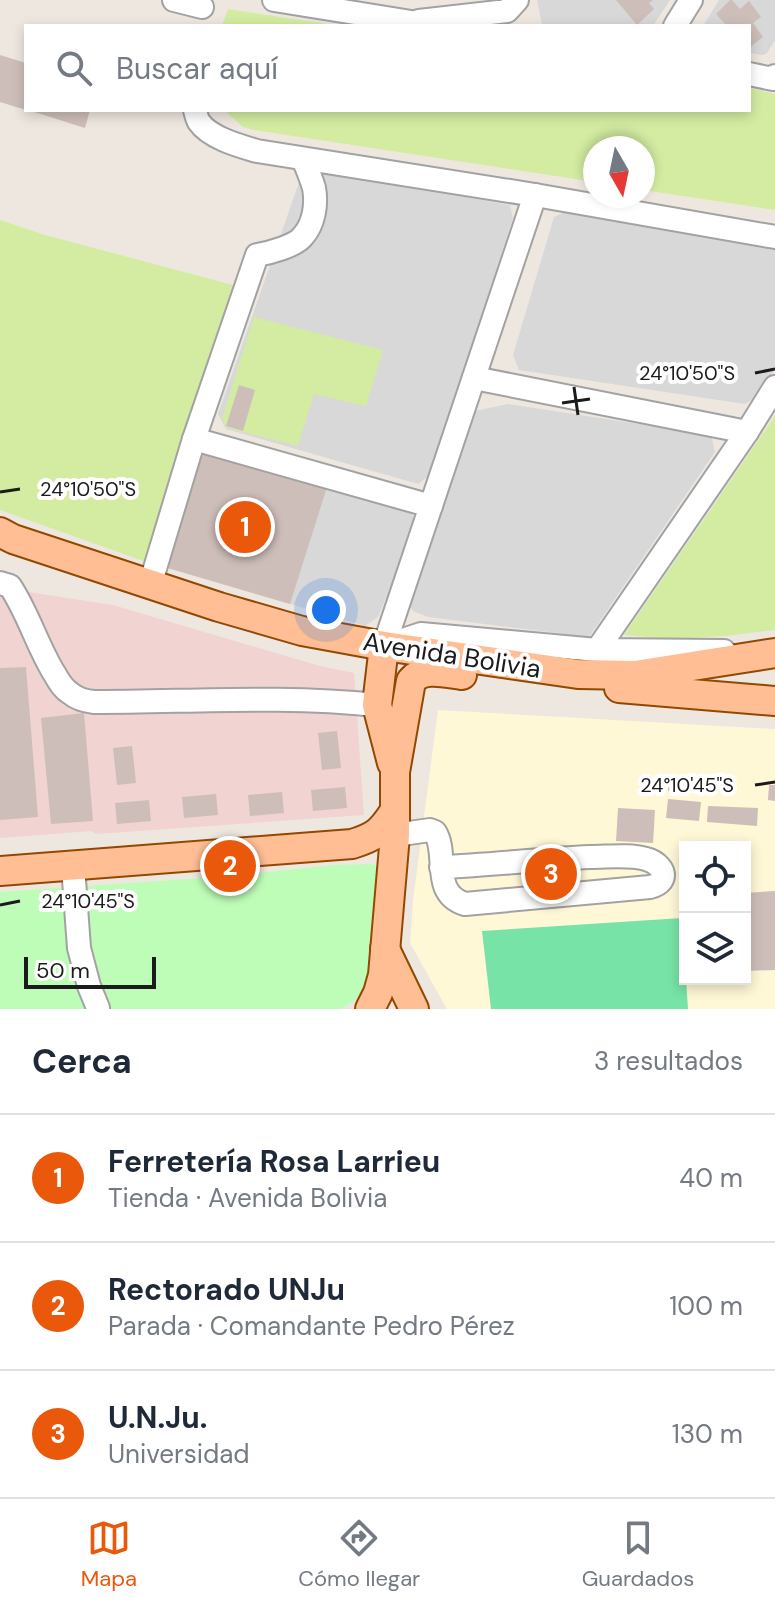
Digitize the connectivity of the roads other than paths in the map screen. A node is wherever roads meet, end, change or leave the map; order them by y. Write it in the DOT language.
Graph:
graph roads {
  1 [pos="174,0"];
  2 [pos="274,0"];
  3 [pos="517,0"];
  4 [pos="691,0"];
  5 [pos="201,11"];
  6 [pos="411,22"];
  7 [pos="424,24"];
  8 [pos="676,24"];
  9 [pos="751,74"];
  10 [pos="774,77"];
  11 [pos="196,112"];
  12 [pos="303,159"];
  13 [pos="535,195"];
  14 [pos="775,237"];
  15 [pos="474,378"];
  16 [pos="775,387"];
  17 [pos="747,432"];
  18 [pos="194,439"];
  19 [pos="431,506"];
  20 [pos="0,532"];
  21 [pos="0,583"];
  22 [pos="150,585"];
  23 [pos="384,646"];
  24 [pos="597,650"];
  25 [pos="775,651"];
  26 [pos="775,671"];
  27 [pos="635,675"];
  28 [pos="775,701"];
  29 [pos="377,705"];
  30 [pos="395,772"];
  31 [pos="394,824"];
  32 [pos="73,866"];
  33 [pos="441,867"];
  34 [pos="0,871"];
  35 [pos="384,947"];
  36 [pos="98,1008"];
  37 [pos="370,1009"];
  38 [pos="414,1009"];
  1 -- 5 [label="street"];
  2 -- 6 [label="street"];
  3 -- 6 [label="street"];
  4 -- 8 [label="street"];
  6 -- 7 [label="street"];
  9 -- 10 [label="street"];
  11 -- 12 [label="street"];
  12 -- 13 [label="street"];
  12 -- 18 [label="street"];
  13 -- 14 [label="street"];
  13 -- 15 [label="street"];
  15 -- 17 [label="street"];
  15 -- 19 [label="street"];
  16 -- 17 [label="street"];
  17 -- 24 [label="street"];
  18 -- 19 [label="street"];
  18 -- 22 [label="street"];
  19 -- 23 [label="street"];
  20 -- 22 [label="main road, Avenida Bolivia"];
  21 -- 29 [label="street"];
  22 -- 23 [label="main road, Avenida Bolivia"];
  23 -- 24 [label="street"];
  23 -- 27 [label="main road, Avenida Bolivia"];
  23 -- 29 [label="main road"];
  24 -- 25 [label="street"];
  25 -- 27 [label="main road, Avenida Bolivia"];
  26 -- 27 [label="main road"];
  28 -- 30 [label="main road, Avenida Bolivia"];
  29 -- 30 [label="main road"];
  30 -- 31 [label="main road"];
  31 -- 32 [label="main road"];
  31 -- 33 [label="street"];
  31 -- 35 [label="main road"];
  32 -- 34 [label="main road"];
  32 -- 36 [label="street"];
  33 -- 33 [label="street"];
  35 -- 37 [label="main road"];
  35 -- 38 [label="main road"];
}
